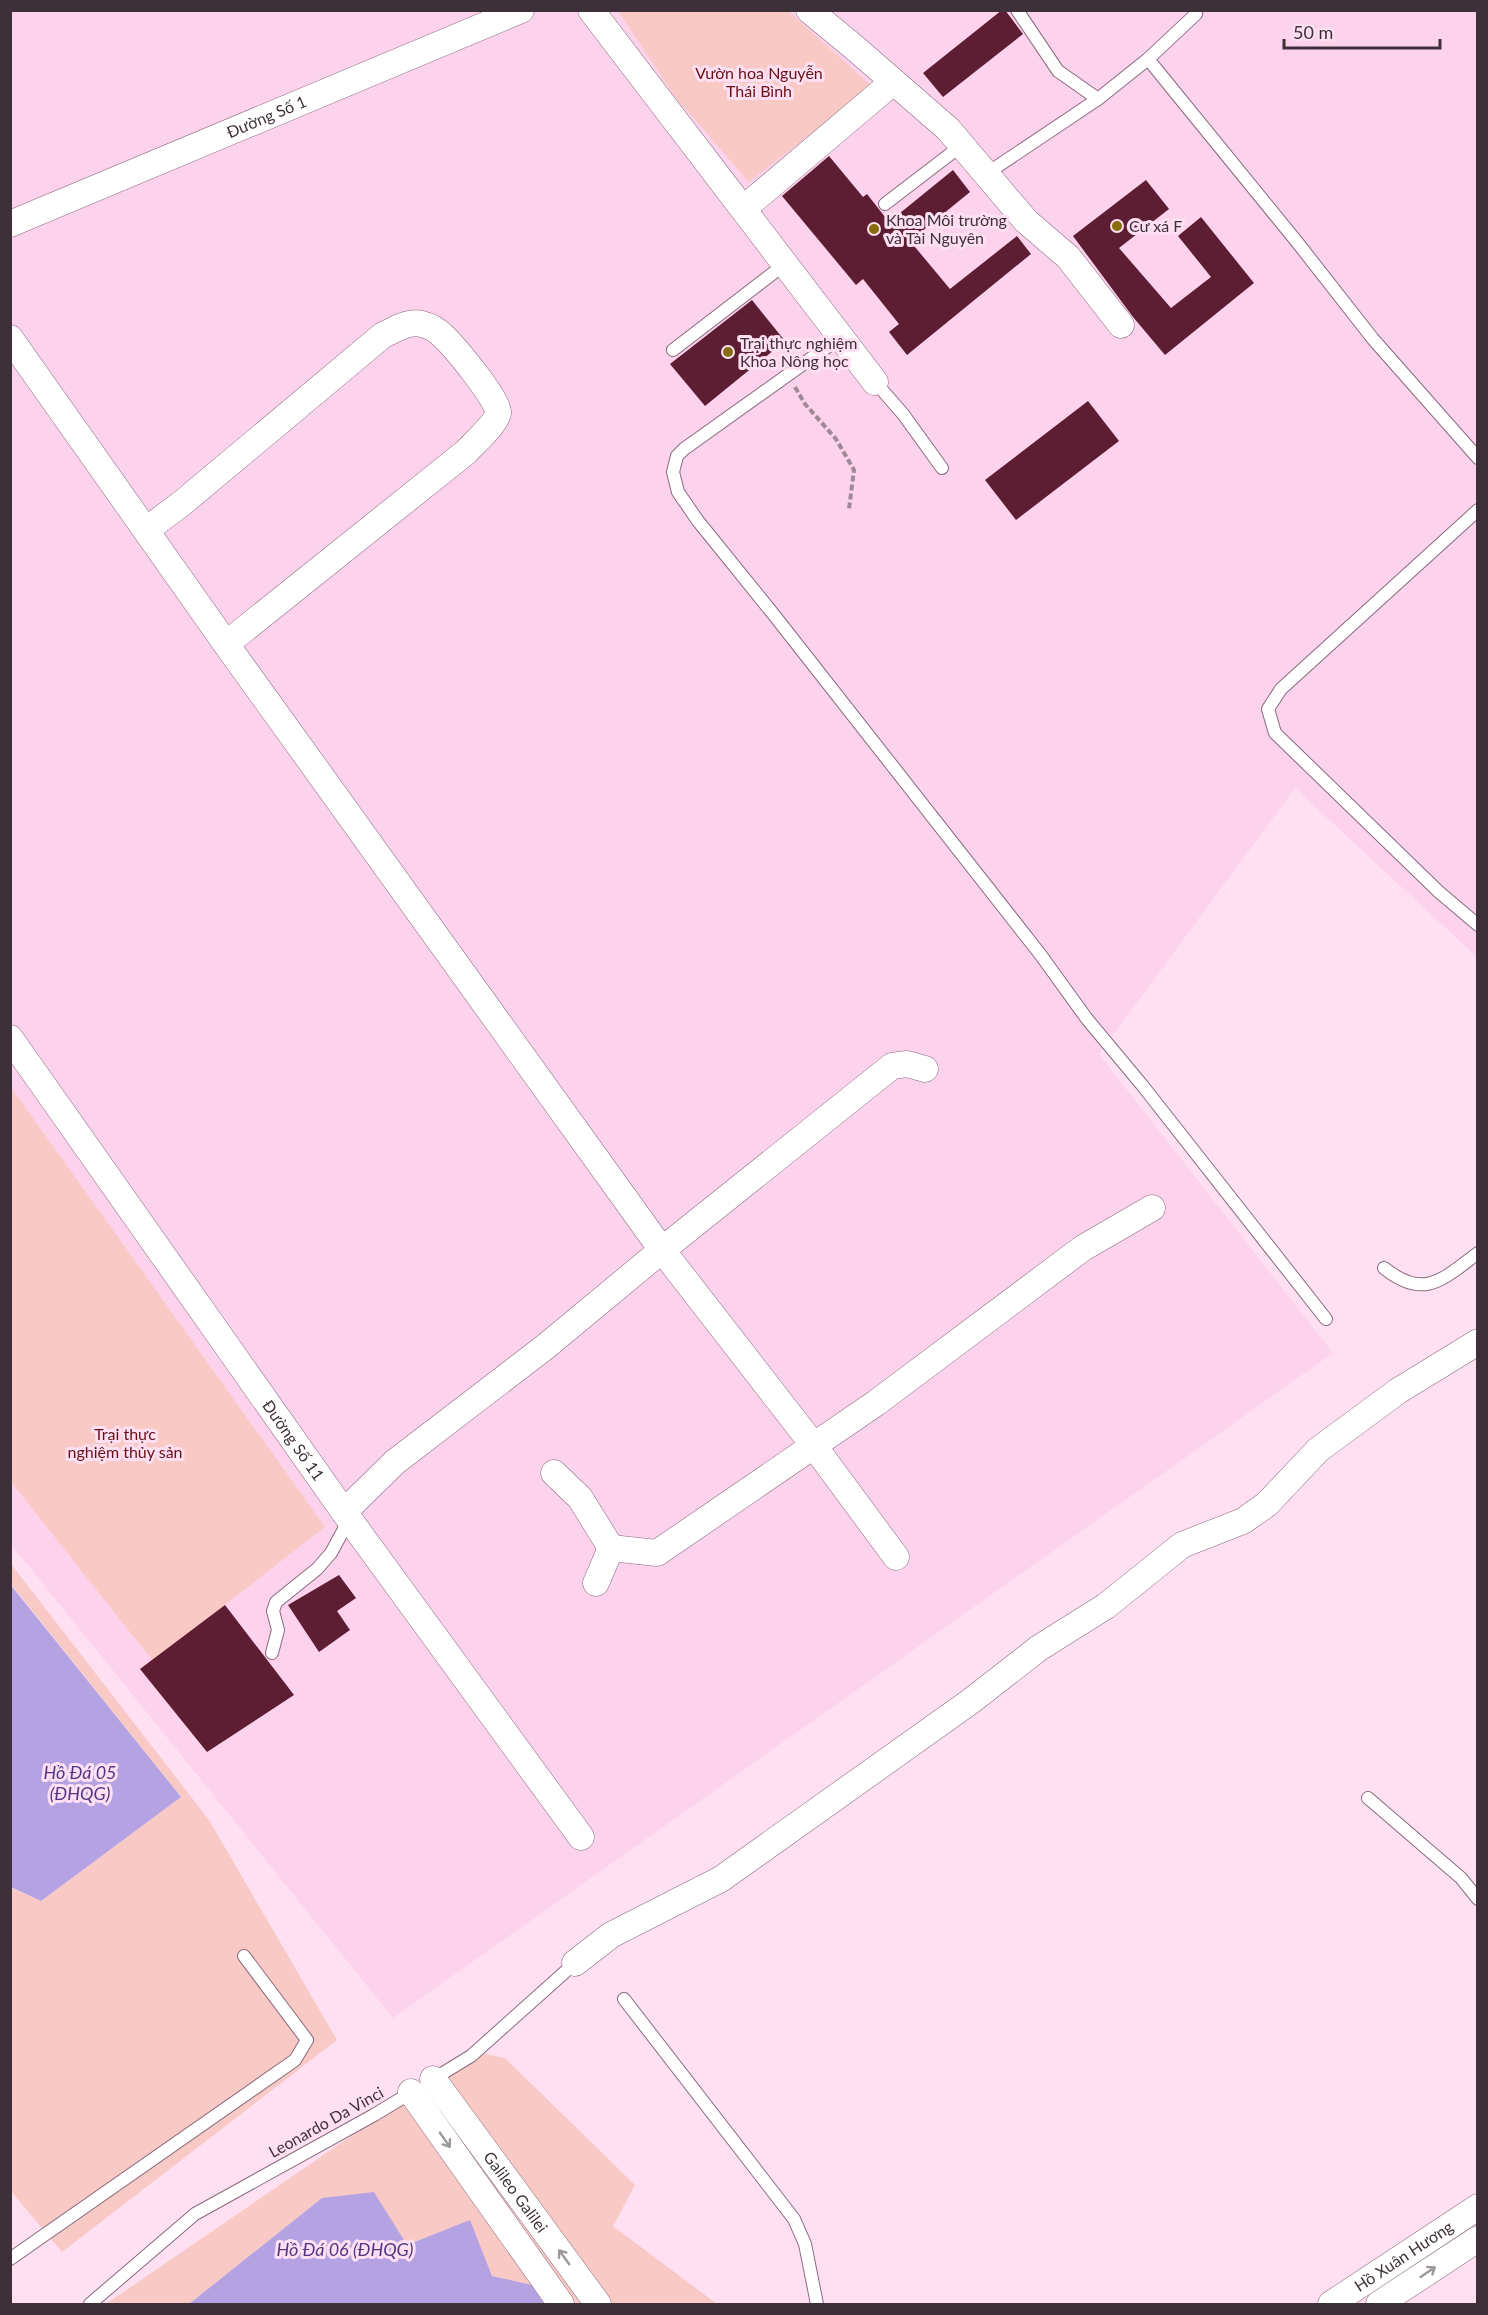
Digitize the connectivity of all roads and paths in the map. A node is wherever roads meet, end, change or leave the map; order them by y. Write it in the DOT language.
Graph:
graph roads {
  1 [pos="521,10"];
  2 [pos="591,10"];
  3 [pos="809,10"];
  4 [pos="1017,10"];
  5 [pos="1194,10"];
  6 [pos="1148,58"];
  7 [pos="893,82"];
  8 [pos="1098,99"];
  9 [pos="962,145"];
  10 [pos="986,174"];
  11 [pos="885,204"];
  12 [pos="743,209"];
  13 [pos="10,224"];
  14 [pos="785,264"];
  15 [pos="1121,325"];
  16 [pos="841,337"];
  17 [pos="10,338"];
  18 [pos="674,351"];
  19 [pos="789,376"];
  20 [pos="875,382"];
  21 [pos="1478,458"];
  22 [pos="942,468"];
  23 [pos="849,509"];
  24 [pos="1478,510"];
  25 [pos="146,530"];
  26 [pos="226,644"];
  27 [pos="1478,925"];
  28 [pos="10,1038"];
  29 [pos="925,1069"];
  30 [pos="1152,1208"];
  31 [pos="662,1250"];
  32 [pos="1478,1253"];
  33 [pos="1384,1268"];
  34 [pos="1326,1319"];
  35 [pos="1478,1342"];
  36 [pos="814,1446"];
  37 [pos="554,1473"];
  38 [pos="344,1512"];
  39 [pos="611,1548"];
  40 [pos="896,1557"];
  41 [pos="596,1583"];
  42 [pos="272,1653"];
  43 [pos="1368,1798"];
  44 [pos="581,1837"];
  45 [pos="1478,1899"];
  46 [pos="244,1956"];
  47 [pos="575,1963"];
  48 [pos="624,1999"];
  49 [pos="433,2079"];
  50 [pos="411,2092"];
  51 [pos="1478,2207"];
  52 [pos="1478,2240"];
  53 [pos="10,2259"];
  54 [pos="90,2304"];
  55 [pos="561,2304"];
  56 [pos="598,2304"];
  57 [pos="817,2304"];
  58 [pos="1331,2304"];
  59 [pos="1379,2304"];
  1 -- 13 [label="street, Đường Số 1"];
  2 -- 12 [label="street"];
  3 -- 7 [label="street"];
  4 -- 8 [label="lane"];
  5 -- 6 [label="lane"];
  6 -- 8 [label="lane"];
  6 -- 21 [label="lane"];
  7 -- 9 [label="street"];
  7 -- 12 [label="street"];
  8 -- 10 [label="lane"];
  9 -- 10 [label="street"];
  9 -- 11 [label="lane"];
  10 -- 15 [label="street"];
  12 -- 14 [label="street"];
  14 -- 16 [label="street"];
  14 -- 18 [label="lane"];
  16 -- 19 [label="lane"];
  16 -- 20 [label="street"];
  17 -- 25 [label="street"];
  19 -- 23 [label="path"];
  19 -- 34 [label="lane"];
  20 -- 22 [label="lane"];
  24 -- 27 [label="lane"];
  25 -- 26 [label="street"];
  25 -- 26 [label="street"];
  26 -- 31 [label="street"];
  28 -- 38 [label="street, Đường Số 11"];
  29 -- 31 [label="street"];
  30 -- 36 [label="street"];
  31 -- 36 [label="street"];
  31 -- 38 [label="street"];
  32 -- 33 [label="lane"];
  35 -- 47 [label="street"];
  36 -- 39 [label="street"];
  36 -- 40 [label="street"];
  37 -- 39 [label="street"];
  38 -- 42 [label="lane"];
  38 -- 44 [label="street, Đường Số 11"];
  39 -- 41 [label="street"];
  43 -- 45 [label="lane"];
  46 -- 53 [label="lane"];
  47 -- 49 [label="lane, Leonardo Da Vinci"];
  48 -- 57 [label="lane"];
  49 -- 50 [label="lane, Leonardo Da Vinci"];
  56 -- 49 [label="street, Galileo Galilei, one-way"];
  50 -- 54 [label="lane, Leonardo Da Vinci"];
  50 -- 55 [label="street, Galileo Galilei, one-way"];
  51 -- 58 [label="street, Hồ Xuân Hương"];
  59 -- 52 [label="street, Hồ Xuân Hương, one-way"];
}
